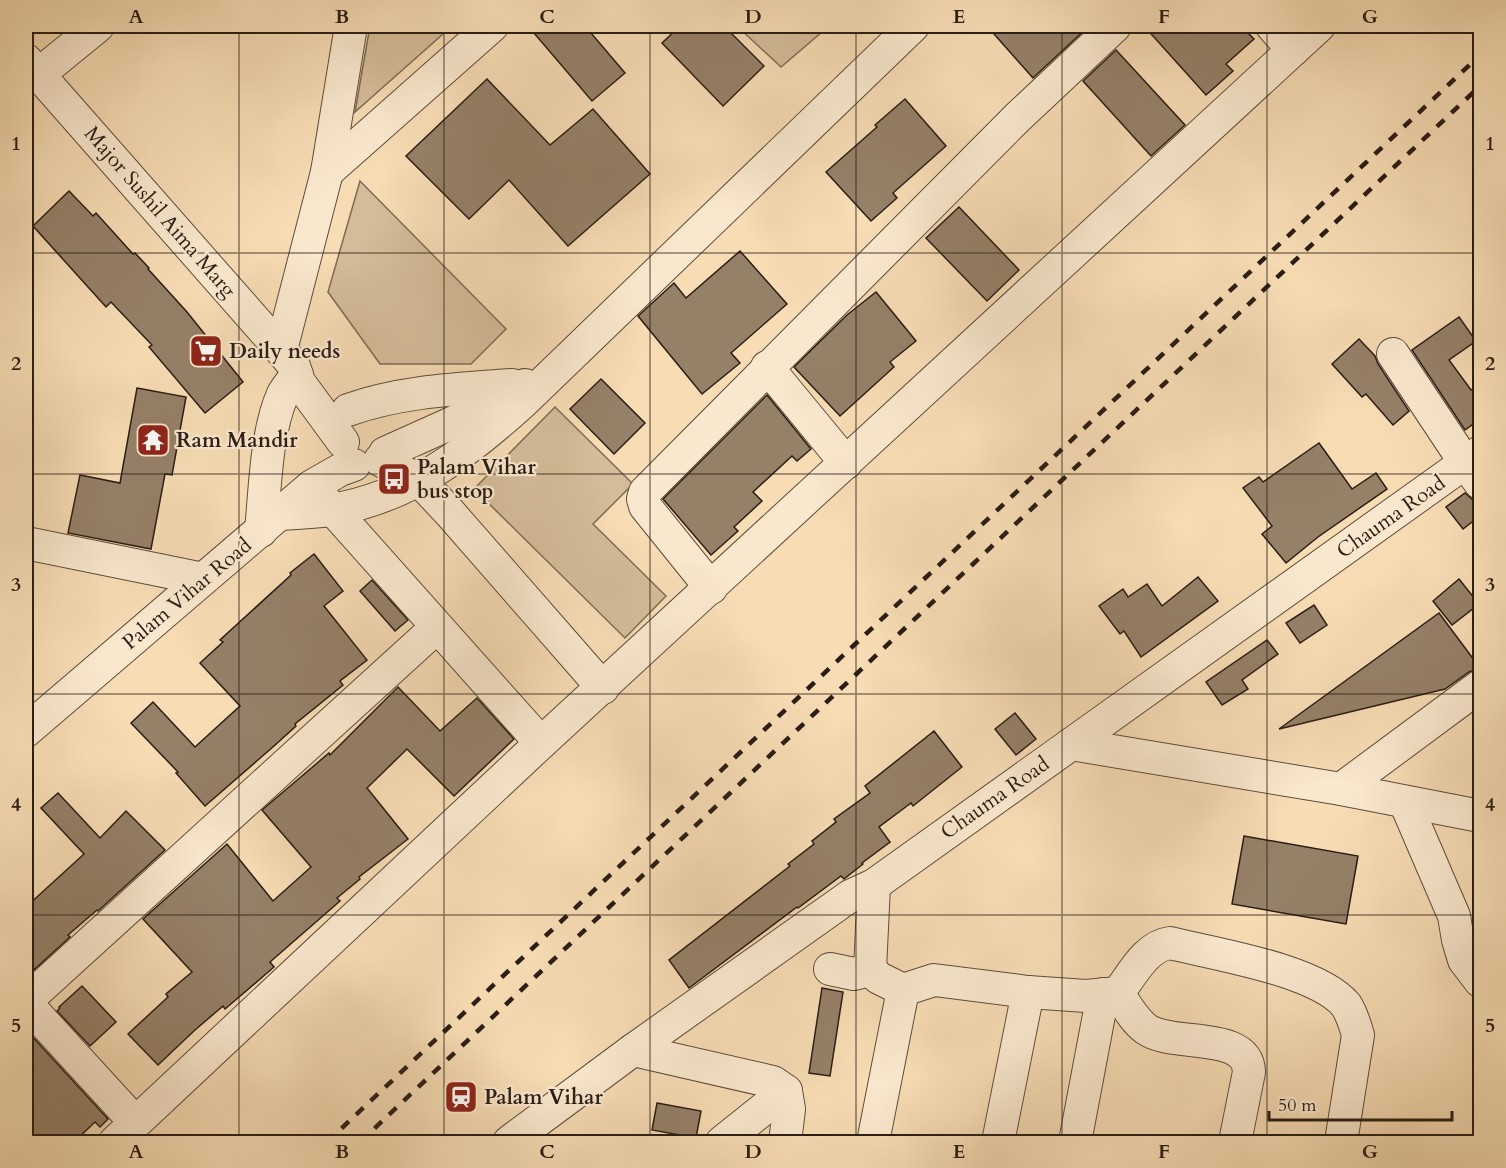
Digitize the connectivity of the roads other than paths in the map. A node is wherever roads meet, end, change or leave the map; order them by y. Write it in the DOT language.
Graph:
graph roads {
  1 [pos="98,26"];
  2 [pos="351,26"];
  3 [pos="492,26"];
  4 [pos="913,26"];
  5 [pos="1115,26"];
  6 [pos="1272,26"];
  7 [pos="1319,26"];
  8 [pos="1293,50"];
  9 [pos="32,67"];
  10 [pos="327,172"];
  11 [pos="1393,354"];
  12 [pos="291,364"];
  13 [pos="767,367"];
  14 [pos="539,378"];
  15 [pos="362,442"];
  16 [pos="846,463"];
  17 [pos="1476,466"];
  18 [pos="419,480"];
  19 [pos="322,498"];
  20 [pos="270,523"];
  21 [pos="26,543"];
  22 [pos="203,579"];
  23 [pos="711,588"];
  24 [pos="437,627"];
  25 [pos="1480,686"];
  26 [pos="603,688"];
  27 [pos="30,718"];
  28 [pos="541,743"];
  29 [pos="1071,744"];
  30 [pos="1341,789"];
  31 [pos="1405,802"];
  32 [pos="1478,818"];
  33 [pos="874,885"];
  34 [pos="1467,923"];
  35 [pos="830,969"];
  36 [pos="870,970"];
  37 [pos="1480,981"];
  38 [pos="903,990"];
  39 [pos="1028,992"];
  40 [pos="1110,993"];
  41 [pos="26,1002"];
  42 [pos="633,1050"];
  43 [pos="786,1091"];
  44 [pos="125,1132"];
  45 [pos="509,1143"];
  46 [pos="722,1143"];
  47 [pos="785,1143"];
  48 [pos="873,1143"];
  49 [pos="998,1143"];
  50 [pos="1074,1143"];
  51 [pos="1235,1143"];
  52 [pos="1341,1143"];
  1 -- 9 [label="street"];
  2 -- 10 [label="street"];
  3 -- 10 [label="street"];
  4 -- 14 [label="street"];
  5 -- 13 [label="street"];
  6 -- 8 [label="street"];
  7 -- 8 [label="street"];
  8 -- 16 [label="street"];
  9 -- 12 [label="street, Major Sushil Aima Marg"];
  10 -- 12 [label="street"];
  11 -- 17 [label="street"];
  12 -- 15 [label="street, Major Sushil Aima Marg"];
  12 -- 20 [label="street"];
  13 -- 16 [label="street"];
  13 -- 23 [label="street"];
  14 -- 15 [label="street"];
  14 -- 15 [label="street"];
  14 -- 18 [label="street"];
  15 -- 18 [label="street, Major Sushil Aima Marg"];
  15 -- 19 [label="street"];
  16 -- 23 [label="street"];
  17 -- 29 [label="street, Chauma Road"];
  18 -- 19 [label="street"];
  18 -- 26 [label="street, Major Sushil Aima Marg"];
  19 -- 20 [label="street"];
  19 -- 24 [label="street"];
  20 -- 22 [label="street, Palam Vihar Road"];
  21 -- 22 [label="street"];
  22 -- 27 [label="street, Palam Vihar Road"];
  23 -- 26 [label="street"];
  24 -- 28 [label="street"];
  24 -- 41 [label="street"];
  25 -- 30 [label="street"];
  26 -- 28 [label="street"];
  28 -- 44 [label="street"];
  29 -- 30 [label="street"];
  29 -- 33 [label="street, Chauma Road"];
  30 -- 31 [label="street"];
  31 -- 32 [label="street"];
  31 -- 34 [label="street"];
  33 -- 36 [label="street"];
  33 -- 42 [label="street, Chauma Road"];
  34 -- 37 [label="street"];
  35 -- 36 [label="street"];
  36 -- 38 [label="street"];
  38 -- 39 [label="street"];
  38 -- 48 [label="street"];
  39 -- 40 [label="street"];
  39 -- 49 [label="street"];
  40 -- 50 [label="street"];
  40 -- 51 [label="street"];
  40 -- 52 [label="street"];
  41 -- 44 [label="street"];
  42 -- 43 [label="street"];
  42 -- 45 [label="street, Chauma Road"];
  43 -- 46 [label="street"];
  43 -- 47 [label="street"];
}
